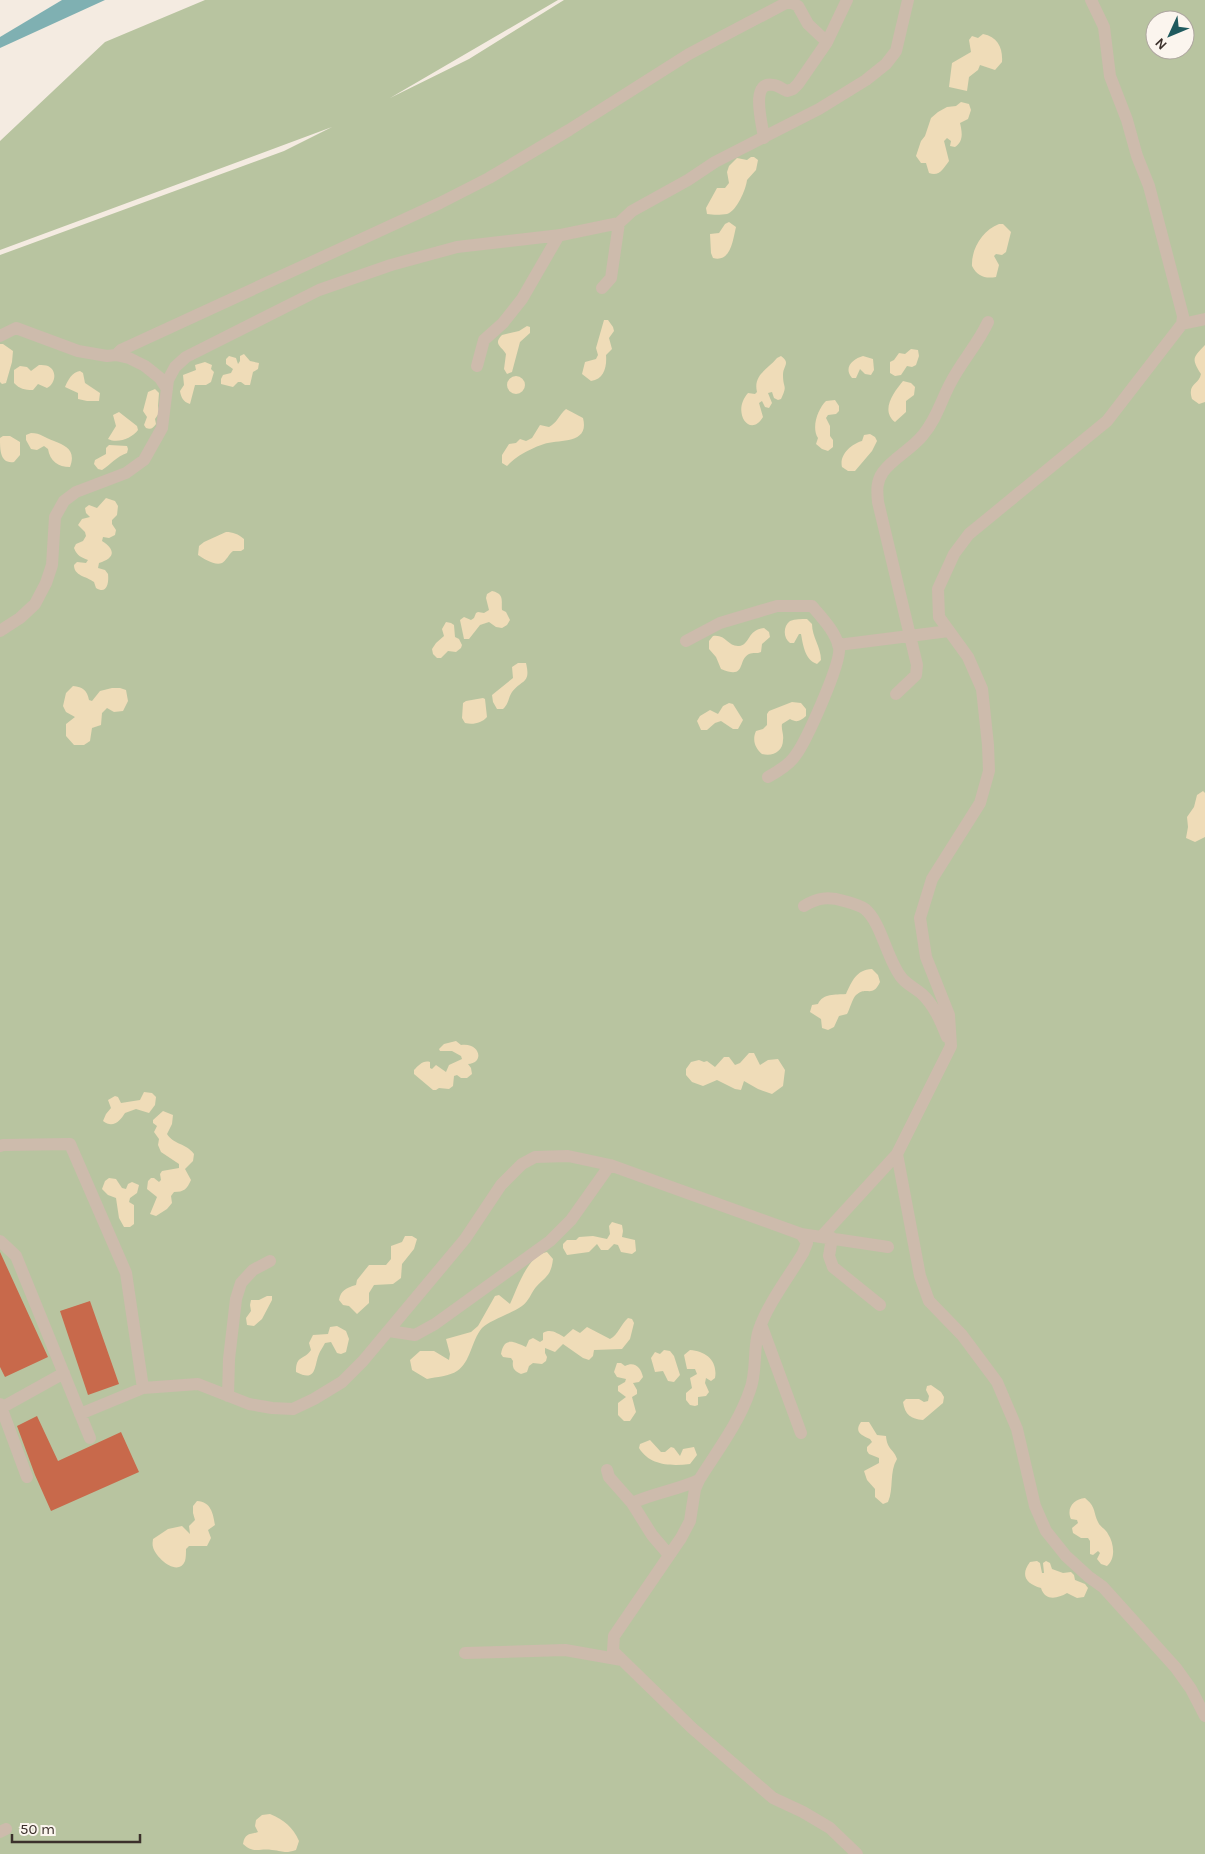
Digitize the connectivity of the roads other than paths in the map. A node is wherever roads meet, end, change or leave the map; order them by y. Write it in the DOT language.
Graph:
graph roads {
  1 [pos="847,0"];
  2 [pos="908,0"];
  3 [pos="1090,0"];
  4 [pos="827,42"];
  5 [pos="764,138"];
  6 [pos="619,223"];
  7 [pos="559,235"];
  8 [pos="602,288"];
  9 [pos="1205,319"];
  10 [pos="988,322"];
  11 [pos="1182,324"];
  12 [pos="0,336"];
  13 [pos="116,355"];
  14 [pos="477,366"];
  15 [pos="167,389"];
  16 [pos="0,631"];
  17 [pos="949,631"];
  18 [pos="911,636"];
  19 [pos="686,642"];
  20 [pos="838,645"];
  21 [pos="896,694"];
  22 [pos="768,778"];
  23 [pos="804,906"];
  24 [pos="951,1046"];
  25 [pos="0,1146"];
  26 [pos="897,1154"];
  27 [pos="610,1165"];
  28 [pos="802,1234"];
  29 [pos="826,1238"];
  30 [pos="0,1241"];
  31 [pos="888,1247"];
  32 [pos="270,1261"];
  33 [pos="880,1305"];
  34 [pos="761,1324"];
  35 [pos="389,1331"];
  36 [pos="64,1373"];
  37 [pos="142,1388"];
  38 [pos="228,1396"];
  39 [pos="1,1406"];
  40 [pos="80,1414"];
  41 [pos="801,1434"];
  42 [pos="90,1438"];
  43 [pos="607,1470"];
  44 [pos="27,1477"];
  45 [pos="699,1480"];
  46 [pos="632,1503"];
  47 [pos="669,1555"];
  48 [pos="465,1653"];
  49 [pos="622,1660"];
  50 [pos="1205,1716"];
  51 [pos="857,1854"];
  1 -- 4 [label="lane"];
  2 -- 5 [label="lane"];
  3 -- 11 [label="lane"];
  4 -- 5 [label="lane"];
  4 -- 13 [label="lane"];
  5 -- 6 [label="lane"];
  6 -- 7 [label="lane"];
  6 -- 8 [label="lane"];
  7 -- 14 [label="lane"];
  7 -- 15 [label="lane"];
  9 -- 11 [label="lane"];
  10 -- 18 [label="lane"];
  11 -- 17 [label="lane"];
  12 -- 13 [label="lane"];
  13 -- 15 [label="lane"];
  15 -- 16 [label="lane"];
  17 -- 18 [label="lane"];
  17 -- 24 [label="lane"];
  18 -- 20 [label="lane"];
  18 -- 21 [label="lane"];
  19 -- 20 [label="lane"];
  20 -- 22 [label="lane"];
  23 -- 24 [label="lane"];
  24 -- 26 [label="lane"];
  25 -- 37 [label="lane"];
  26 -- 29 [label="lane"];
  26 -- 50 [label="lane"];
  27 -- 28 [label="lane"];
  27 -- 35 [label="lane"];
  27 -- 35 [label="lane"];
  28 -- 29 [label="lane"];
  28 -- 34 [label="lane"];
  29 -- 31 [label="lane"];
  29 -- 33 [label="lane"];
  30 -- 36 [label="lane"];
  32 -- 38 [label="lane"];
  34 -- 41 [label="lane"];
  34 -- 45 [label="lane"];
  35 -- 38 [label="lane"];
  36 -- 39 [label="lane"];
  36 -- 40 [label="lane"];
  37 -- 38 [label="lane"];
  37 -- 40 [label="lane"];
  39 -- 44 [label="lane"];
  40 -- 42 [label="lane"];
  43 -- 46 [label="lane"];
  45 -- 46 [label="lane"];
  45 -- 47 [label="lane"];
  46 -- 47 [label="lane"];
  47 -- 49 [label="lane"];
  48 -- 49 [label="lane"];
  49 -- 51 [label="lane"];
}
